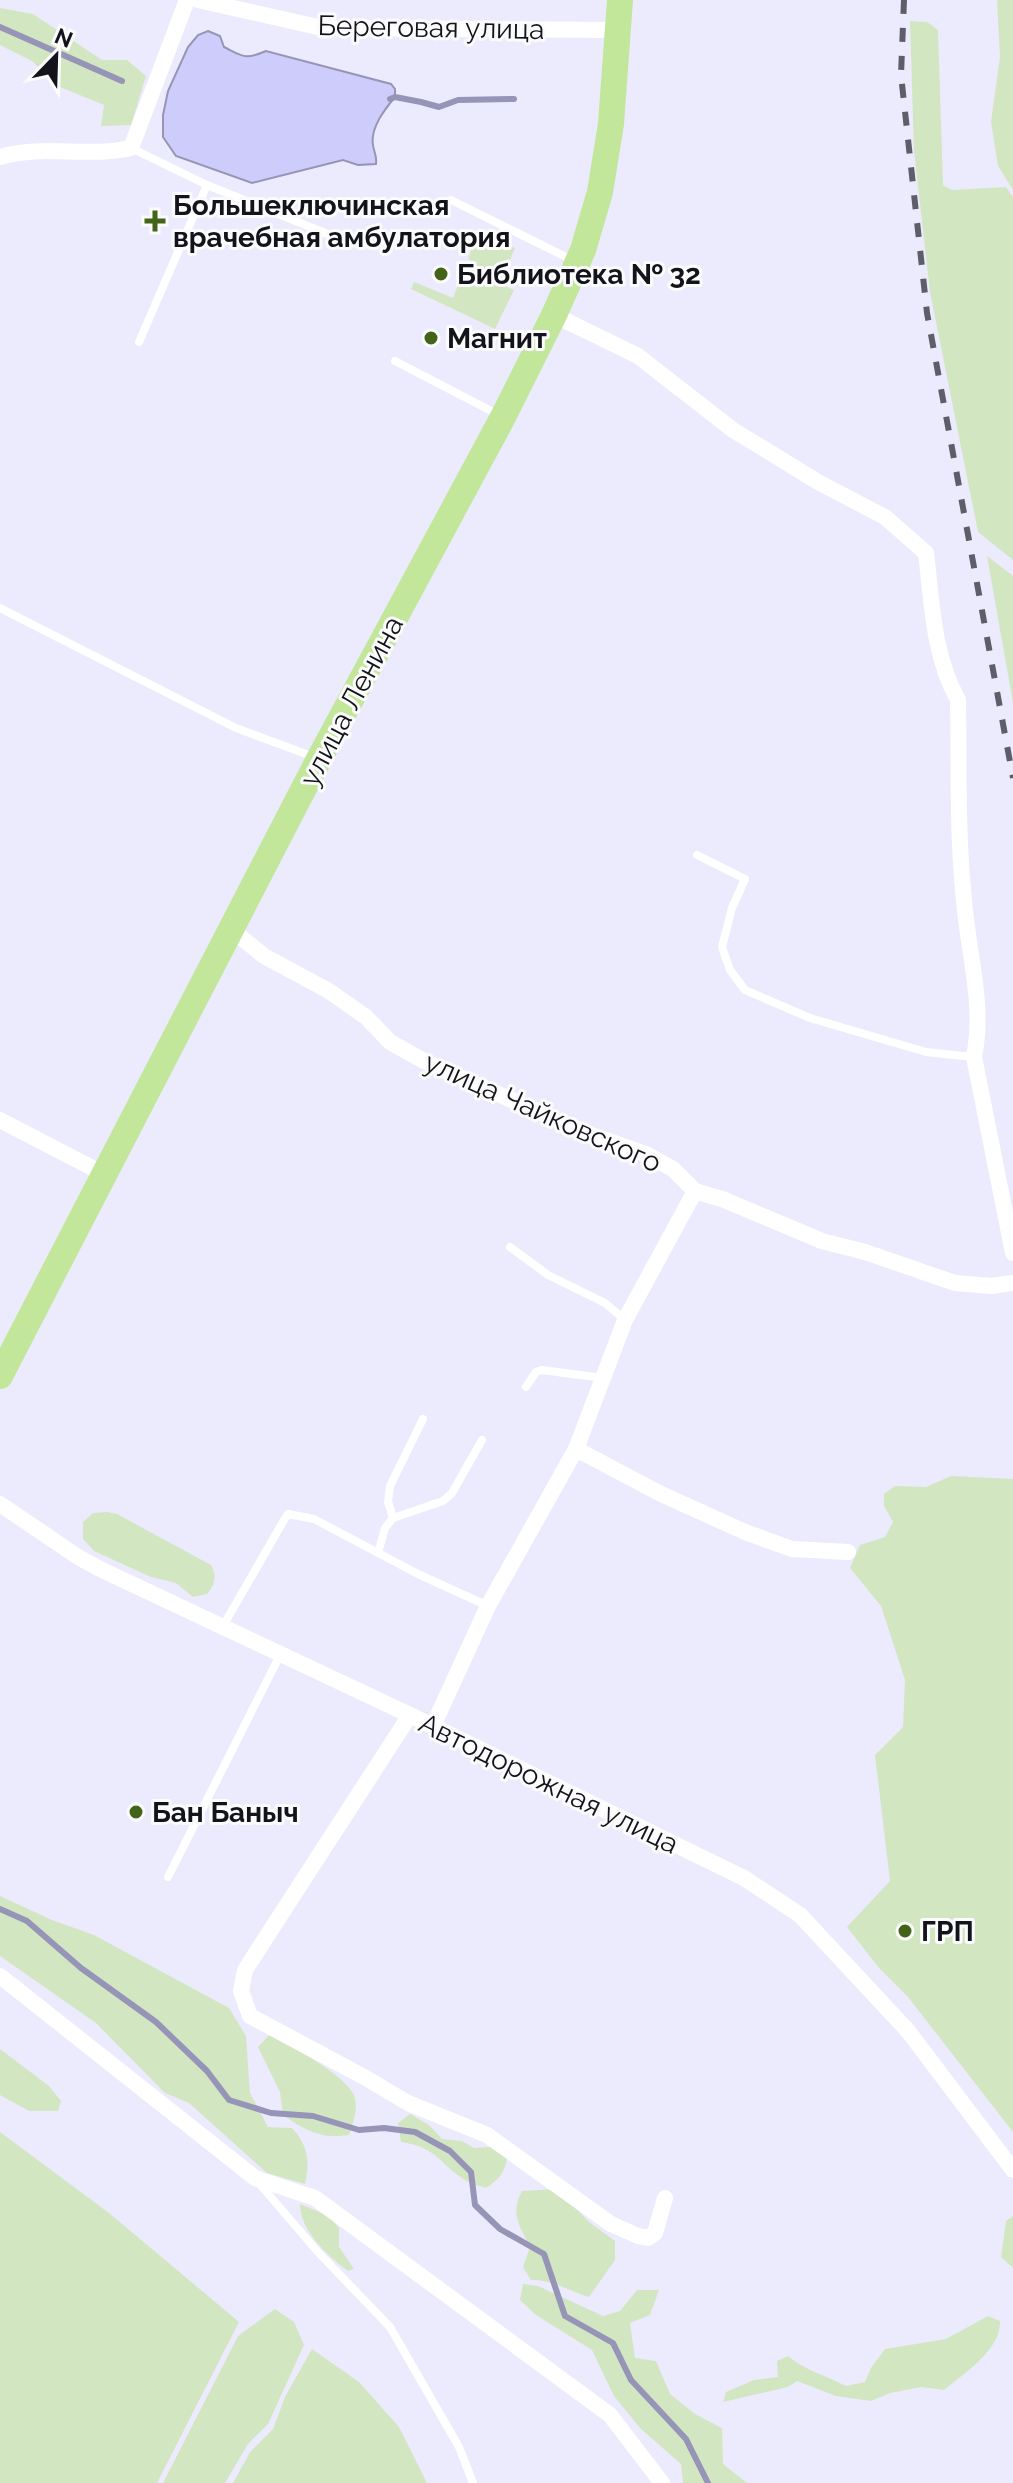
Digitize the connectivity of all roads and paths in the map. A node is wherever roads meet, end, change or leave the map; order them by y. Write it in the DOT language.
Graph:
graph roads {
  1 [pos="187,0"];
  2 [pos="198,0"];
  3 [pos="620,0"];
  4 [pos="619,30"];
  5 [pos="131,148"];
  6 [pos="0,157"];
  7 [pos="207,185"];
  8 [pos="451,200"];
  9 [pos="330,235"];
  10 [pos="577,263"];
  11 [pos="554,315"];
  12 [pos="139,342"];
  13 [pos="395,361"];
  14 [pos="503,417"];
  15 [pos="0,608"];
  16 [pos="319,759"];
  17 [pos="697,855"];
  18 [pos="232,930"];
  19 [pos="974,1057"];
  20 [pos="0,1120"];
  21 [pos="104,1174"];
  22 [pos="695,1191"];
  23 [pos="510,1247"];
  24 [pos="1013,1253"];
  25 [pos="1013,1283"];
  26 [pos="625,1320"];
  27 [pos="0,1376"];
  28 [pos="603,1378"];
  29 [pos="526,1387"];
  30 [pos="423,1419"];
  31 [pos="482,1440"];
  32 [pos="576,1449"];
  33 [pos="0,1504"];
  34 [pos="393,1518"];
  35 [pos="848,1552"];
  36 [pos="378,1553"];
  37 [pos="488,1606"];
  38 [pos="223,1626"];
  39 [pos="280,1655"];
  40 [pos="410,1715"];
  41 [pos="433,1726"];
  42 [pos="168,1877"];
  43 [pos="0,1976"];
  44 [pos="1013,2170"];
  45 [pos="255,2178"];
  46 [pos="665,2198"];
  47 [pos="473,2483"];
  48 [pos="662,2483"];
  1 -- 5 [label="street"];
  2 -- 4 [label="street, Береговая улица"];
  3 -- 4 [label="main road, улица Ленина"];
  4 -- 10 [label="main road, улица Ленина"];
  5 -- 6 [label="street"];
  5 -- 7 [label="lane"];
  7 -- 9 [label="lane"];
  7 -- 12 [label="lane"];
  8 -- 10 [label="lane"];
  10 -- 11 [label="main road, улица Ленина"];
  11 -- 14 [label="main road, улица Ленина"];
  11 -- 19 [label="street"];
  13 -- 14 [label="lane"];
  14 -- 16 [label="main road, улица Ленина"];
  15 -- 16 [label="lane"];
  16 -- 18 [label="main road, улица Ленина"];
  17 -- 19 [label="lane"];
  18 -- 21 [label="main road, улица Ленина"];
  18 -- 22 [label="street, улица Чайковского"];
  19 -- 24 [label="street"];
  20 -- 21 [label="street"];
  21 -- 27 [label="main road, улица Ленина"];
  22 -- 25 [label="street, улица Чайковского"];
  22 -- 26 [label="street"];
  23 -- 26 [label="lane"];
  26 -- 28 [label="street"];
  28 -- 29 [label="lane"];
  28 -- 32 [label="street"];
  30 -- 34 [label="lane"];
  31 -- 34 [label="lane"];
  32 -- 35 [label="street"];
  32 -- 37 [label="street"];
  33 -- 38 [label="street, Автодорожная улица"];
  34 -- 36 [label="lane"];
  36 -- 37 [label="lane"];
  36 -- 38 [label="lane"];
  37 -- 41 [label="street"];
  38 -- 39 [label="street, Автодорожная улица"];
  39 -- 40 [label="street, Автодорожная улица"];
  39 -- 42 [label="lane"];
  40 -- 41 [label="street, Автодорожная улица"];
  40 -- 46 [label="street"];
  41 -- 44 [label="street, Автодорожная улица"];
  43 -- 45 [label="street"];
  45 -- 47 [label="lane"];
  45 -- 48 [label="street"];
}
